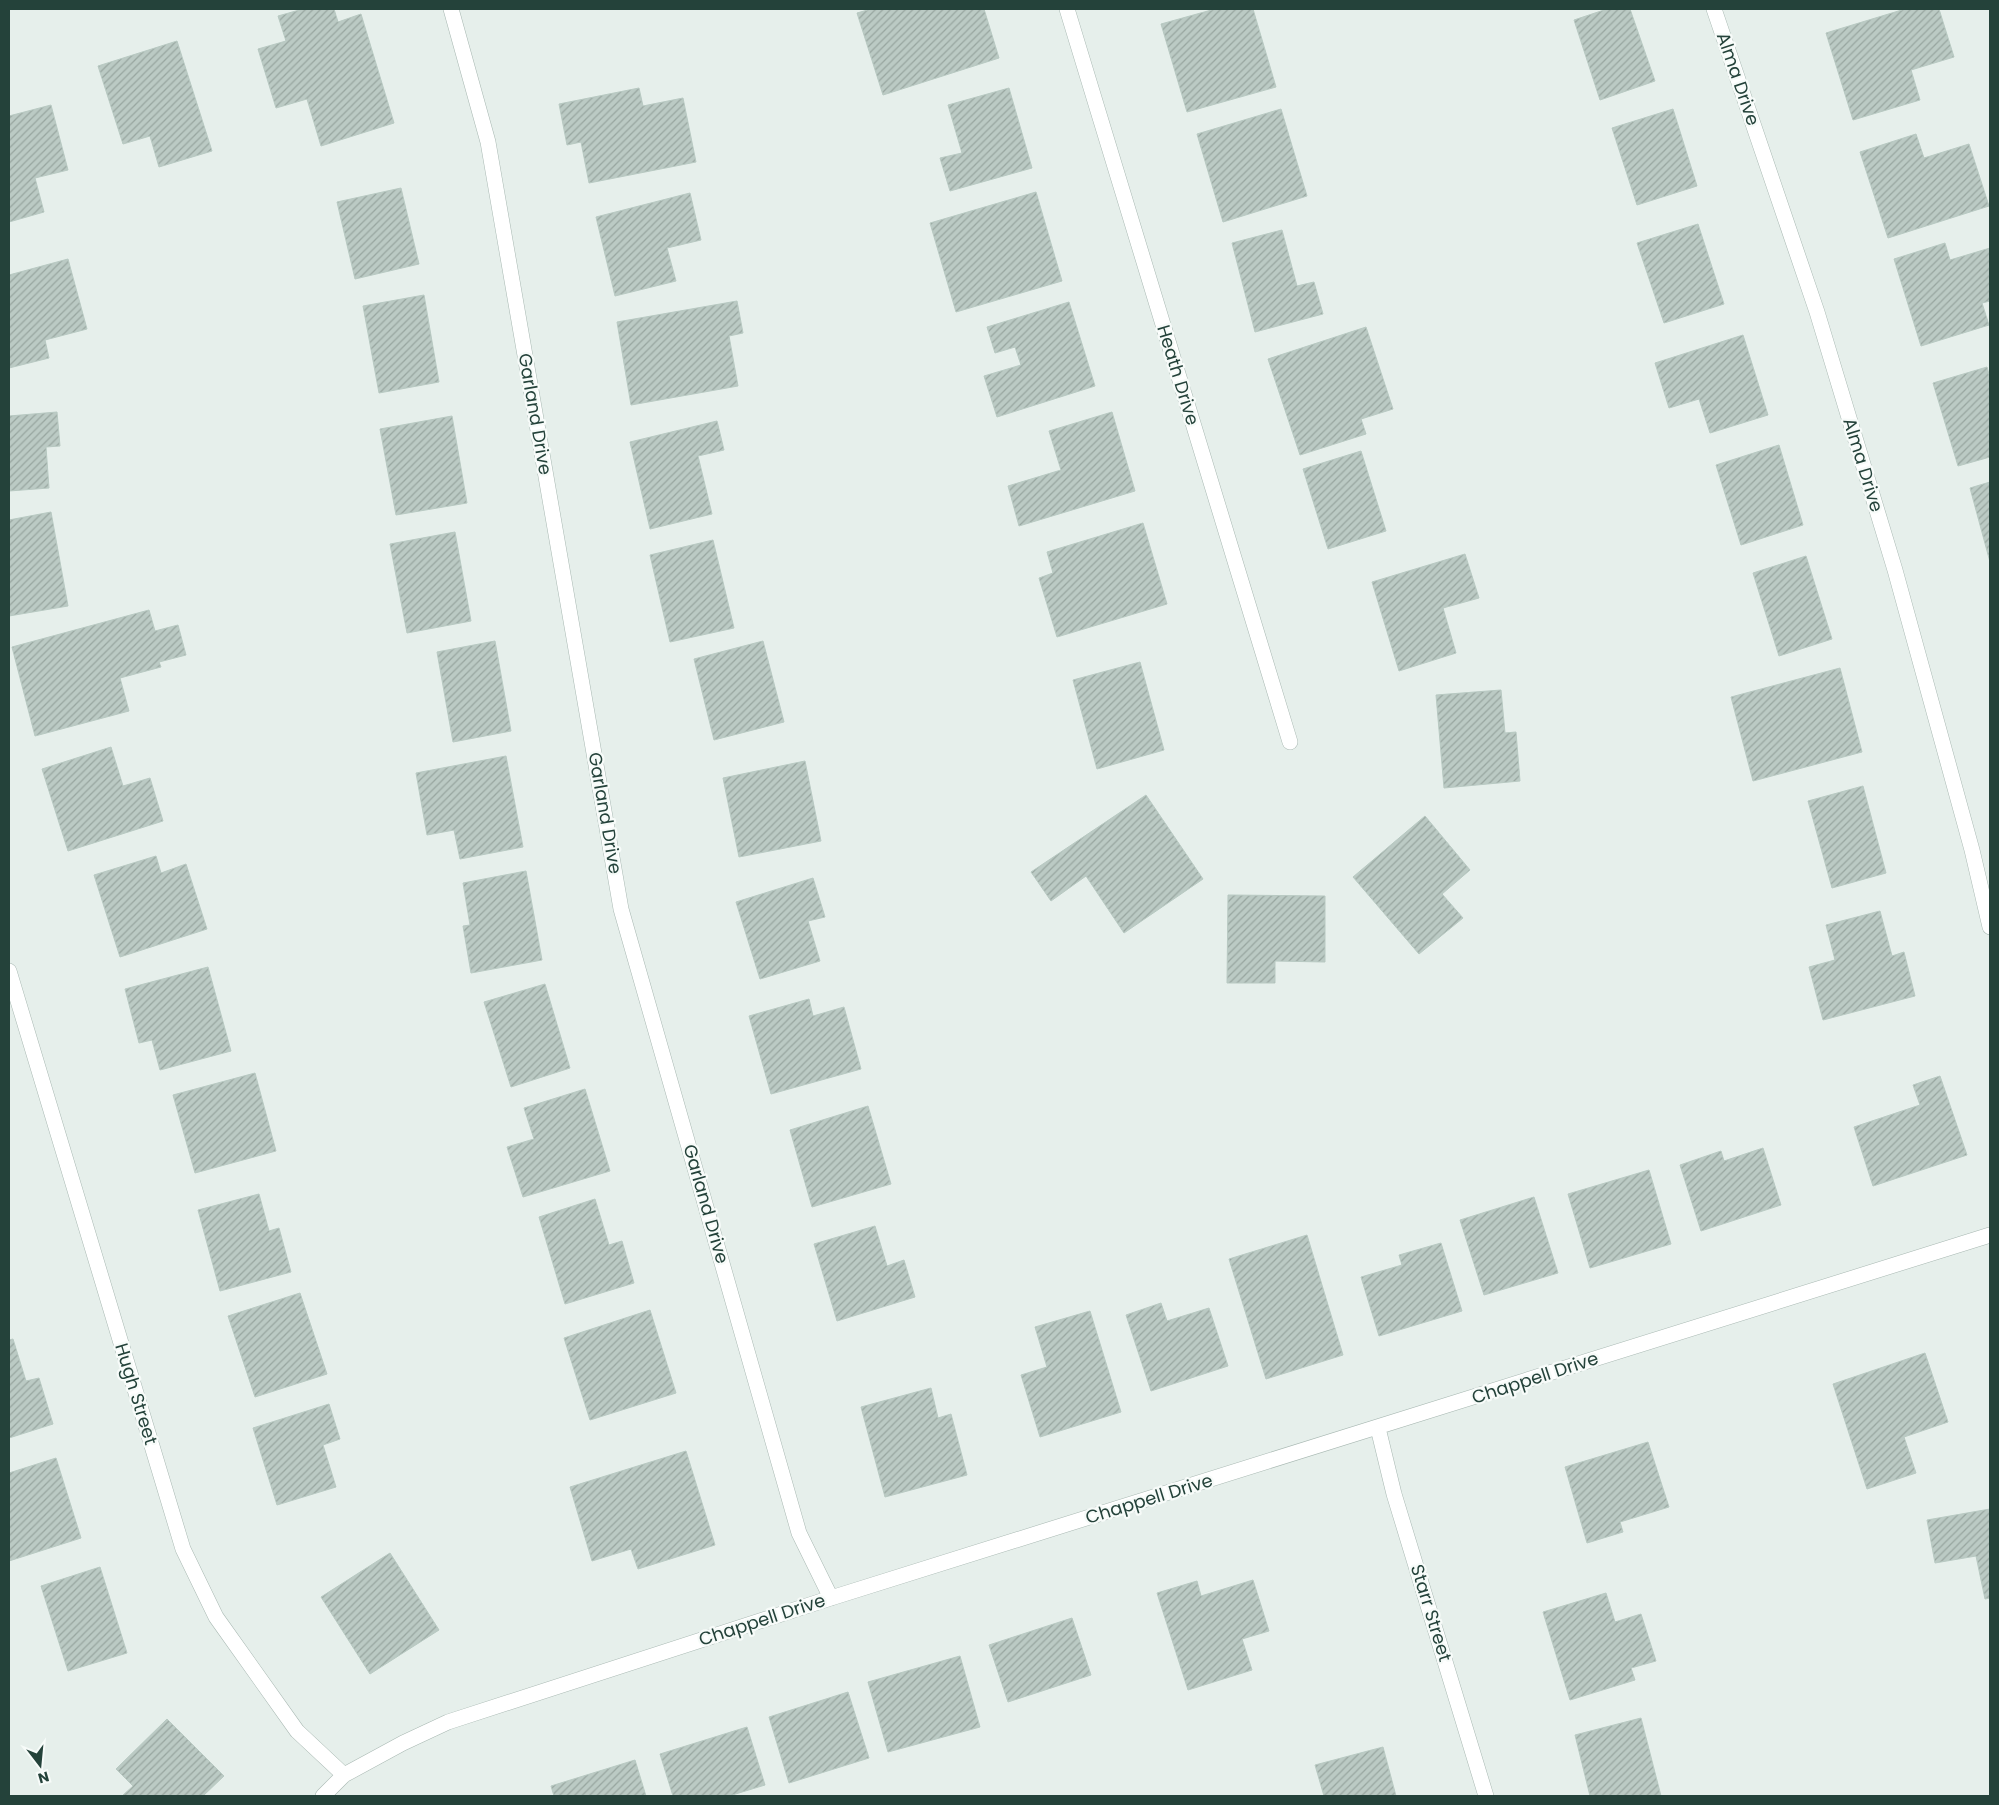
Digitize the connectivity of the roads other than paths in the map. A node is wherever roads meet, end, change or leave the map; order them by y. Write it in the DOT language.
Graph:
graph roads {
  1 [pos="451,9"];
  2 [pos="1067,9"];
  3 [pos="1714,9"];
  4 [pos="1290,742"];
  5 [pos="1990,927"];
  6 [pos="9,971"];
  7 [pos="1990,1235"];
  8 [pos="1378,1428"];
  9 [pos="831,1598"];
  10 [pos="344,1775"];
  11 [pos="323,1796"];
  12 [pos="1486,1796"];
  1 -- 9 [label="street, Garland Drive"];
  2 -- 4 [label="street, Heath Drive"];
  3 -- 5 [label="street, Alma Drive"];
  6 -- 10 [label="street, Hugh Street"];
  7 -- 8 [label="street, Chappell Drive"];
  8 -- 9 [label="street, Chappell Drive"];
  8 -- 12 [label="street, Starr Street"];
  9 -- 10 [label="street, Chappell Drive"];
  10 -- 11 [label="street, Chappell Drive"];
}
